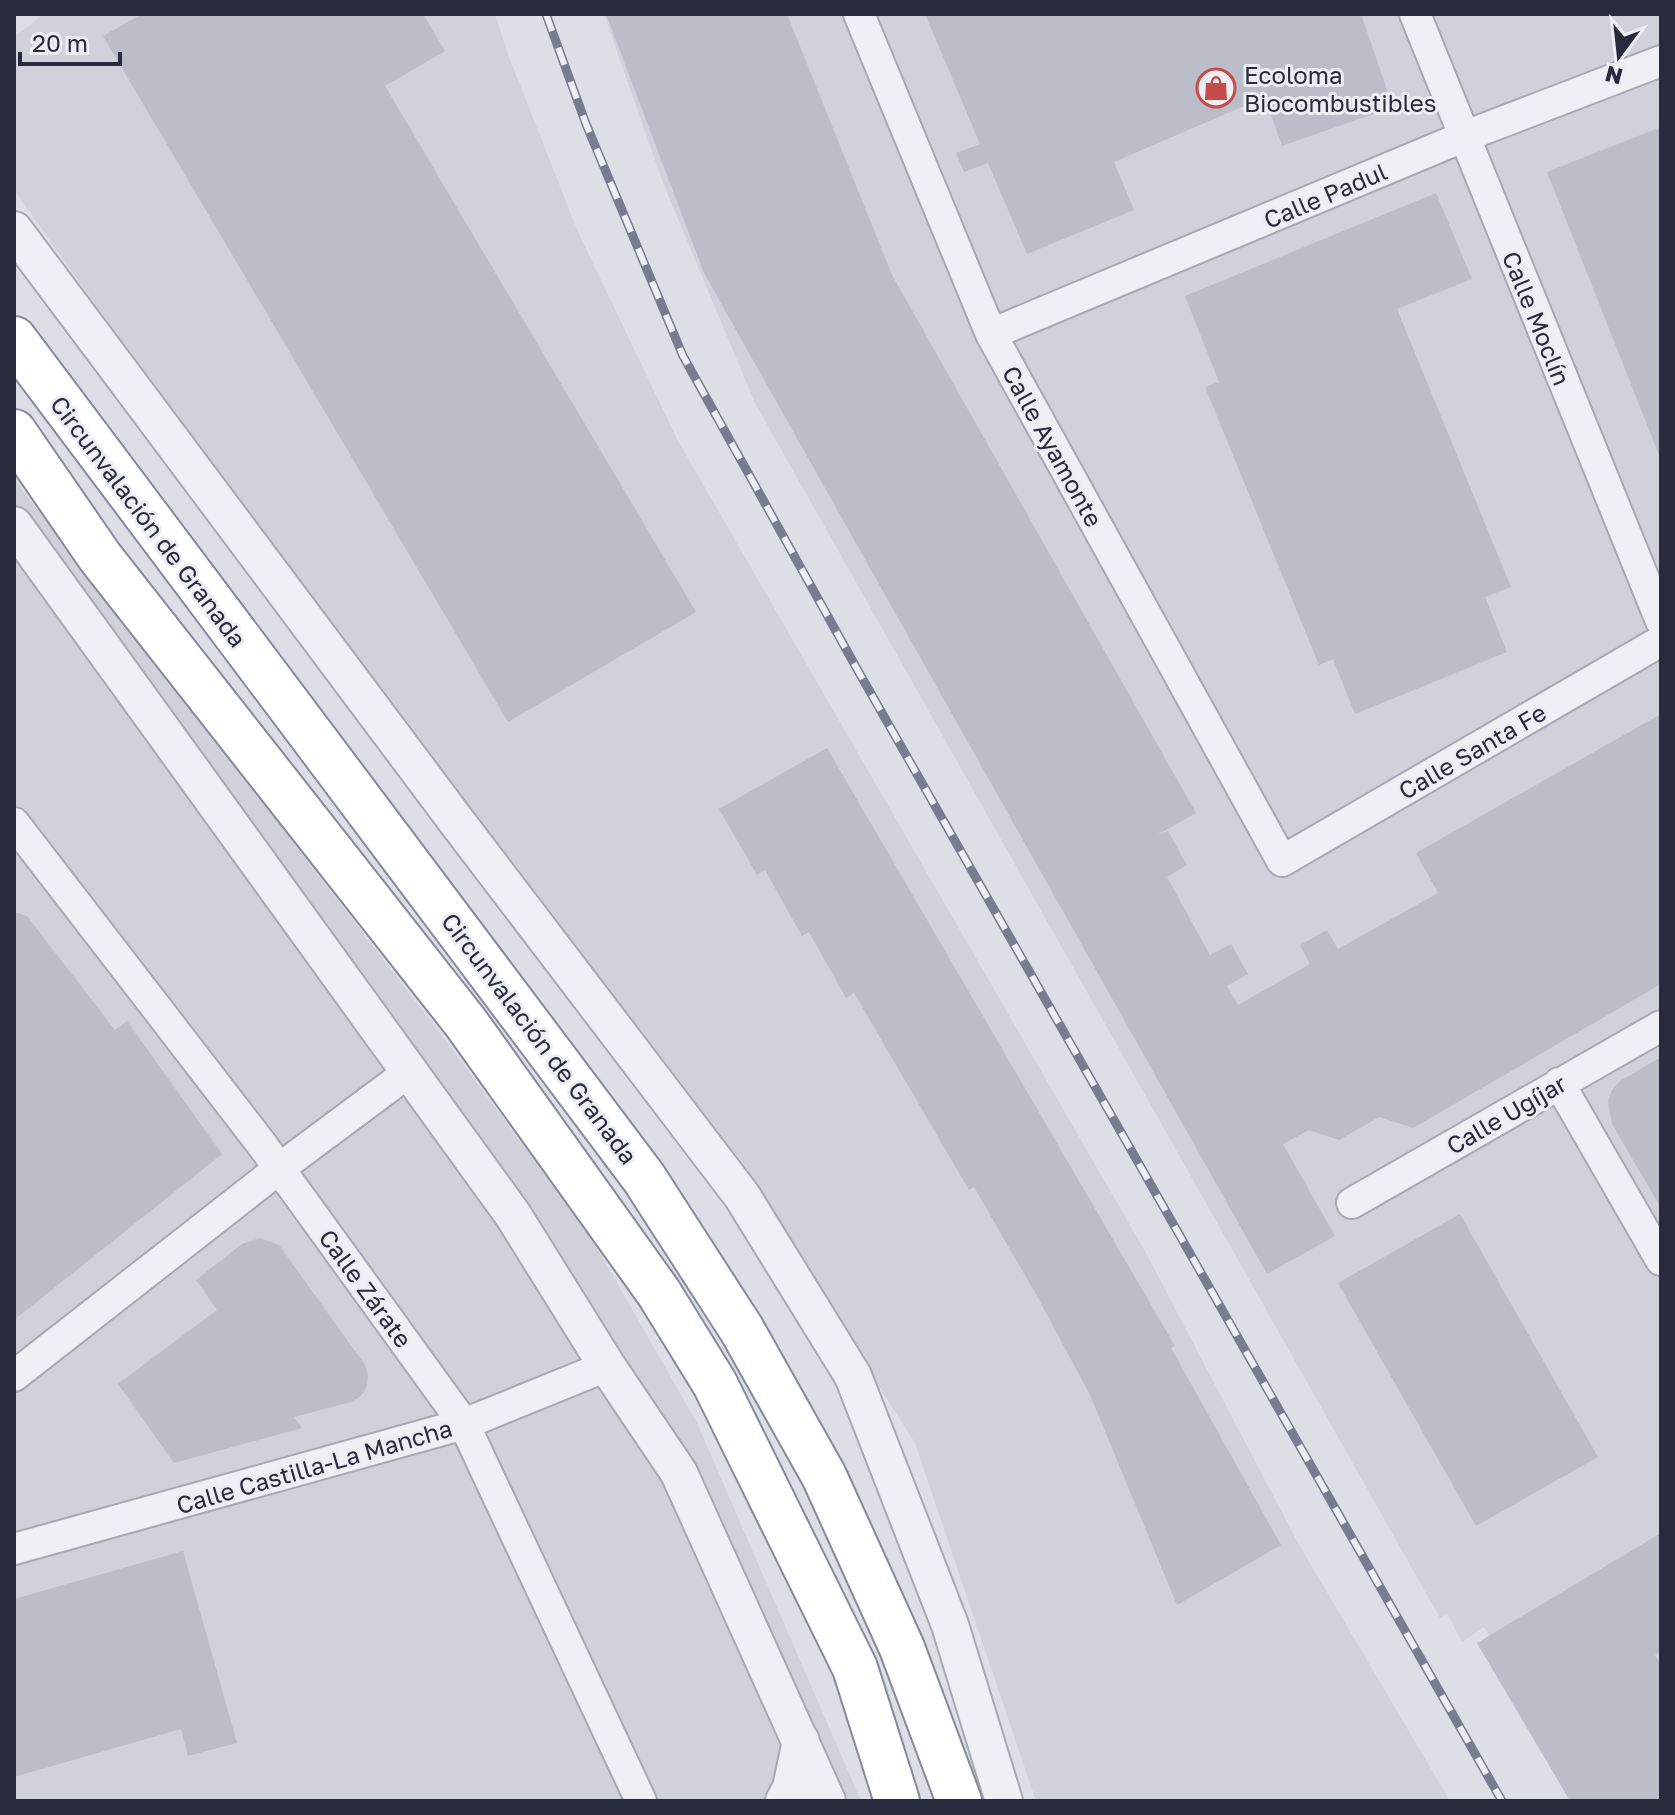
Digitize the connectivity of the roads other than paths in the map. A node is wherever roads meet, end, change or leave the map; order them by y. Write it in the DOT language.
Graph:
graph roads {
  1 [pos="859,14"];
  2 [pos="1415,14"];
  3 [pos="1661,61"];
  4 [pos="1463,137"];
  5 [pos="14,230"];
  6 [pos="991,334"];
  7 [pos="14,339"];
  8 [pos="14,432"];
  9 [pos="14,525"];
  10 [pos="1661,621"];
  11 [pos="1661,641"];
  12 [pos="20,841"];
  13 [pos="1282,861"];
  14 [pos="1661,1026"];
  15 [pos="409,1072"];
  16 [pos="1559,1083"];
  17 [pos="280,1168"];
  18 [pos="1352,1203"];
  19 [pos="1661,1260"];
  20 [pos="607,1366"];
  21 [pos="14,1376"];
  22 [pos="464,1424"];
  23 [pos="14,1549"];
  24 [pos="801,1741"];
  25 [pos="641,1801"];
  26 [pos="784,1801"];
  27 [pos="827,1801"];
  28 [pos="897,1801"];
  29 [pos="959,1801"];
  30 [pos="1004,1801"];
  1 -- 6 [label="street, Calle Ayamonte"];
  2 -- 4 [label="street, Calle Moclín"];
  3 -- 4 [label="street, Calle Padul"];
  4 -- 6 [label="street, Calle Padul"];
  4 -- 10 [label="street, Calle Moclín"];
  5 -- 30 [label="street"];
  6 -- 13 [label="street, Calle Ayamonte"];
  7 -- 29 [label="highway, Circunvalación de Granada"];
  8 -- 28 [label="highway, Circunvalación de Granada"];
  9 -- 15 [label="street"];
  11 -- 13 [label="street, Calle Santa Fe"];
  12 -- 17 [label="street, Calle Zárate"];
  14 -- 16 [label="street, Calle Ugíjar"];
  15 -- 17 [label="street"];
  15 -- 20 [label="street"];
  16 -- 18 [label="street, Calle Ugíjar"];
  16 -- 19 [label="street"];
  17 -- 21 [label="street"];
  17 -- 22 [label="street, Calle Zárate"];
  20 -- 22 [label="street, Calle Castilla-La Mancha"];
  20 -- 24 [label="street"];
  22 -- 23 [label="street, Calle Castilla-La Mancha"];
  22 -- 25 [label="street, Calle Zárate"];
  24 -- 26 [label="street"];
  24 -- 27 [label="street"];
}
